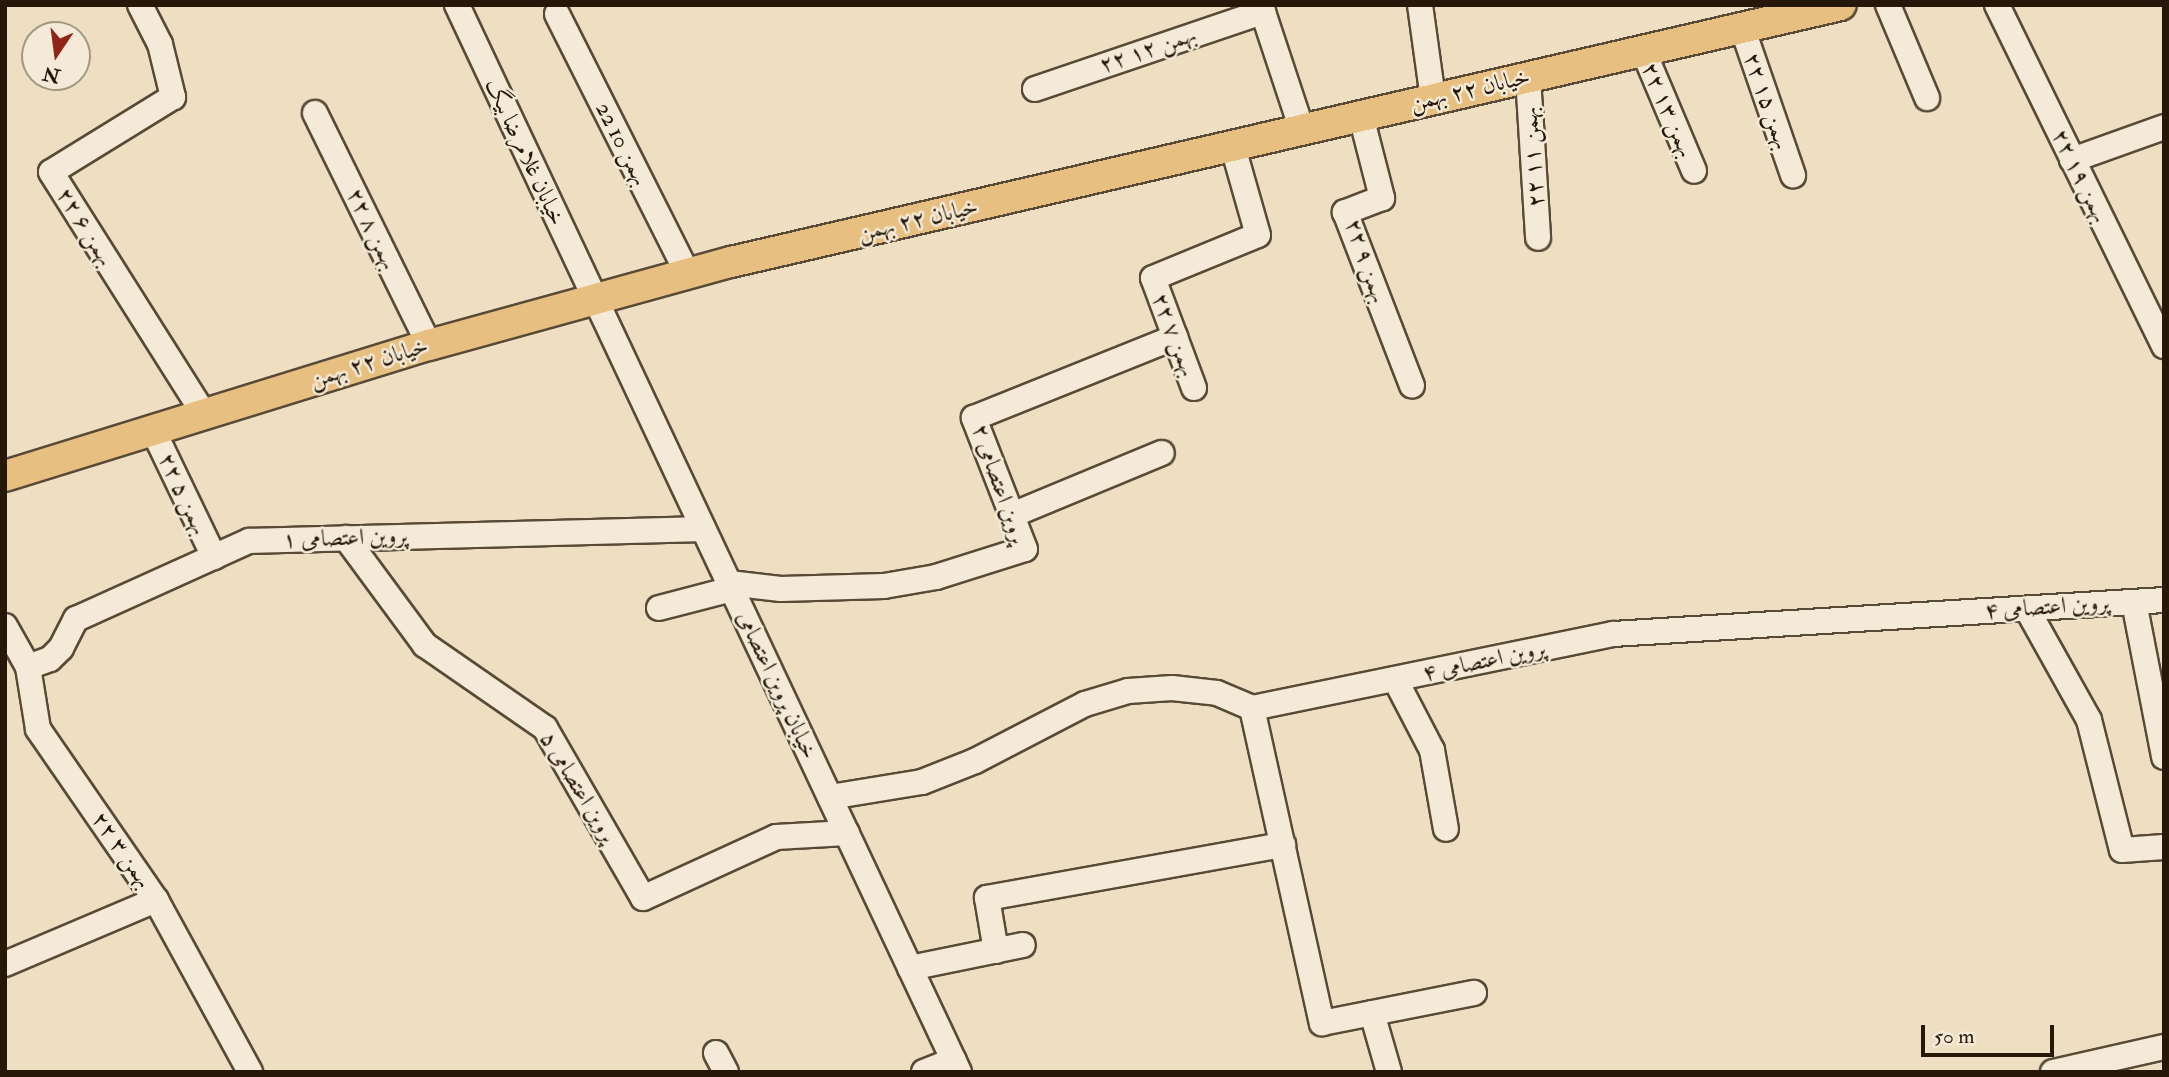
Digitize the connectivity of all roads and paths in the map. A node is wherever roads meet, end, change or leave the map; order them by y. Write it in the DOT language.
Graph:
graph roads {
  1 [pos="140,5"];
  2 [pos="457,5"];
  3 [pos="1420,5"];
  4 [pos="1841,5"];
  5 [pos="1888,5"];
  6 [pos="1997,5"];
  7 [pos="557,14"];
  8 [pos="1224,14"];
  9 [pos="1742,27"];
  10 [pos="1643,50"];
  11 [pos="1528,77"];
  12 [pos="1035,89"];
  13 [pos="1927,97"];
  14 [pos="1433,99"];
  15 [pos="315,113"];
  16 [pos="1361,116"];
  17 [pos="2164,127"];
  18 [pos="1302,130"];
  19 [pos="1233,147"];
  20 [pos="2072,160"];
  21 [pos="1694,170"];
  22 [pos="1793,175"];
  23 [pos="1538,238"];
  24 [pos="687,273"];
  25 [pos="594,298"];
  26 [pos="1175,337"];
  27 [pos="429,345"];
  28 [pos="2164,346"];
  29 [pos="1412,386"];
  30 [pos="1194,388"];
  31 [pos="204,414"];
  32 [pos="153,430"];
  33 [pos="1162,453"];
  34 [pos="5,476"];
  35 [pos="1012,515"];
  36 [pos="703,529"];
  37 [pos="346,538"];
  38 [pos="214,557"];
  39 [pos="730,587"];
  40 [pos="2164,600"];
  41 [pos="2134,602"];
  42 [pos="659,608"];
  43 [pos="2027,609"];
  44 [pos="5,626"];
  45 [pos="28,667"];
  46 [pos="1395,679"];
  47 [pos="1252,708"];
  48 [pos="2164,757"];
  49 [pos="830,797"];
  50 [pos="1446,829"];
  51 [pos="847,833"];
  52 [pos="1283,845"];
  53 [pos="2164,847"];
  54 [pos="156,900"];
  55 [pos="1023,945"];
  56 [pos="996,951"];
  57 [pos="5,964"];
  58 [pos="910,968"];
  59 [pos="1474,993"];
  60 [pos="1371,1013"];
  61 [pos="2164,1047"];
  62 [pos="956,1066"];
  63 [pos="250,1072"];
  64 [pos="924,1072"];
  65 [pos="1389,1072"];
  66 [pos="2053,1072"];
  1 -- 31 [label="street, ۲۲ بهمن ۶"];
  2 -- 25 [label="street, خیابان غلامرضا بیگ"];
  3 -- 14 [label="street"];
  4 -- 9 [label="main road, خیابان ۲۲ بهمن"];
  5 -- 13 [label="street"];
  6 -- 20 [label="street, ۲۲ بهمن ۱۹"];
  7 -- 24 [label="street, 22 بهمن 10"];
  8 -- 12 [label="street, ۲۲ بهمن ۱۲"];
  8 -- 18 [label="street, ۲۲ بهمن ۱۲"];
  9 -- 10 [label="main road, خیابان ۲۲ بهمن"];
  9 -- 22 [label="street, ۲۲ بهمن ۱۵"];
  10 -- 11 [label="main road, خیابان ۲۲ بهمن"];
  10 -- 21 [label="street, ۲۲ بهمن ‍۱۳"];
  11 -- 14 [label="main road, خیابان ۲۲ بهمن"];
  11 -- 23 [label="street, ۲۲ بهمن ۱۱"];
  14 -- 16 [label="main road, خیابان ۲۲ بهمن"];
  15 -- 27 [label="street, ۲۲ بهمن ۸"];
  16 -- 18 [label="main road, خیابان ۲۲ بهمن"];
  16 -- 29 [label="street, ۲۲ بهمن ۹"];
  17 -- 20 [label="street"];
  18 -- 19 [label="main road, خیابان ۲۲ بهمن"];
  19 -- 24 [label="main road, خیابان ۲۲ بهمن"];
  19 -- 26 [label="street, ۲۲ بهمن ۷"];
  20 -- 28 [label="street, ۲۲ بهمن ۱۹"];
  24 -- 25 [label="main road, خیابان ۲۲ بهمن"];
  25 -- 27 [label="main road, خیابان ۲۲ بهمن"];
  25 -- 36 [label="street, خیابان پروین اعتصامی"];
  26 -- 30 [label="street, ۲۲ بهمن ۷"];
  26 -- 35 [label="street, پروین اعتصامی ۲"];
  27 -- 31 [label="main road, خیابان ۲۲ بهمن"];
  31 -- 32 [label="main road, خیابان ۲۲ بهمن"];
  32 -- 34 [label="main road, خیابان ۲۲ بهمن"];
  32 -- 38 [label="street, ۲۲ بهمن ۵"];
  33 -- 35 [label="street"];
  35 -- 39 [label="street, پروین اعتصامی ۲"];
  36 -- 37 [label="street, پروین اعتصامی ۱"];
  36 -- 39 [label="street, خیابان پروین اعتصامی"];
  37 -- 38 [label="street, پروین اعتصامی ۱"];
  37 -- 51 [label="street, پروین اعتصامی ۵"];
  38 -- 45 [label="street, پروین اعتصامی ۱"];
  39 -- 42 [label="street"];
  39 -- 49 [label="street, خیابان پروین اعتصامی"];
  40 -- 41 [label="street, پروین اعتصامی ۴"];
  41 -- 43 [label="street, پروین اعتصامی ۴"];
  41 -- 48 [label="street"];
  43 -- 46 [label="street, پروین اعتصامی ۴"];
  43 -- 53 [label="street"];
  44 -- 45 [label="street, ۲۲ بهمن ۳"];
  45 -- 54 [label="street, ۲۲ بهمن ۳"];
  46 -- 47 [label="street, پروین اعتصامی ۴"];
  46 -- 50 [label="street"];
  47 -- 49 [label="street"];
  47 -- 52 [label="street"];
  49 -- 51 [label="street, خیابان پروین اعتصامی"];
  51 -- 58 [label="street, خیابان پروین اعتصامی"];
  52 -- 56 [label="street"];
  52 -- 60 [label="street"];
  54 -- 57 [label="street"];
  54 -- 63 [label="street, ۲۲ بهمن ۳"];
  55 -- 56 [label="street"];
  56 -- 58 [label="street"];
  58 -- 62 [label="street, خیابان پروین اعتصامی"];
  59 -- 60 [label="street"];
  60 -- 65 [label="street"];
  61 -- 66 [label="street"];
  62 -- 64 [label="street"];
}
